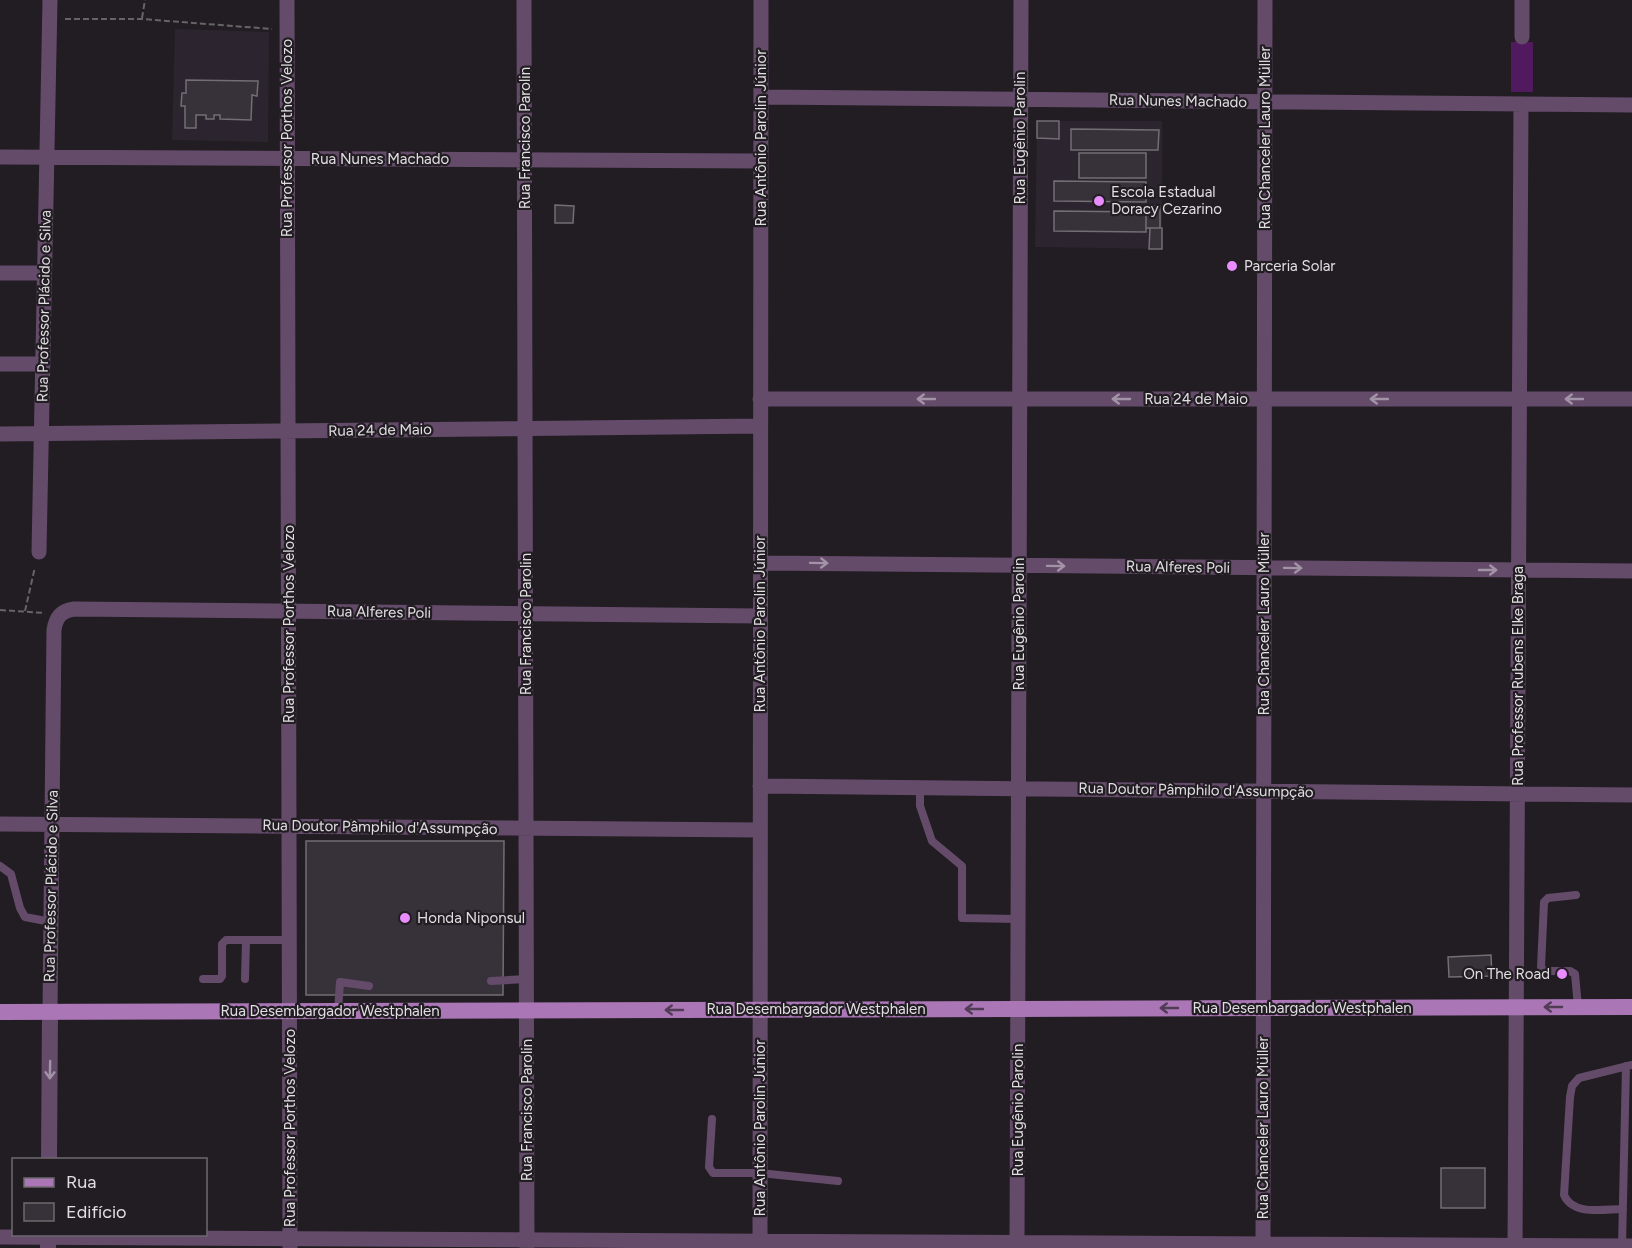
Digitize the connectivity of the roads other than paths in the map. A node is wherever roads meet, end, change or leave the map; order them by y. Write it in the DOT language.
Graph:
graph roads {
  1 [pos="50,0"];
  2 [pos="287,0"];
  3 [pos="524,0"];
  4 [pos="761,0"];
  5 [pos="1021,0"];
  6 [pos="1265,0"];
  7 [pos="1522,0"];
  8 [pos="1522,38"];
  9 [pos="761,97"];
  10 [pos="1021,99"];
  11 [pos="1265,102"];
  12 [pos="1521,104"];
  13 [pos="1632,105"];
  14 [pos="0,157"];
  15 [pos="47,158"];
  16 [pos="288,159"];
  17 [pos="525,160"];
  18 [pos="760,161"];
  19 [pos="0,273"];
  20 [pos="44,273"];
  21 [pos="0,364"];
  22 [pos="43,364"];
  23 [pos="760,399"];
  24 [pos="1020,399"];
  25 [pos="1264,399"];
  26 [pos="1520,399"];
  27 [pos="1632,399"];
  28 [pos="760,426"];
  29 [pos="525,429"];
  30 [pos="288,431"];
  31 [pos="0,434"];
  32 [pos="41,434"];
  33 [pos="39,552"];
  34 [pos="760,563"];
  35 [pos="1019,565"];
  36 [pos="1264,568"];
  37 [pos="1519,570"];
  38 [pos="1632,571"];
  39 [pos="289,611"];
  40 [pos="59,614"];
  41 [pos="526,614"];
  42 [pos="760,616"];
  43 [pos="760,786"];
  44 [pos="920,787"];
  45 [pos="1019,788"];
  46 [pos="1264,791"];
  47 [pos="1517,794"];
  48 [pos="1632,795"];
  49 [pos="0,824"];
  50 [pos="52,825"];
  51 [pos="289,826"];
  52 [pos="526,829"];
  53 [pos="760,830"];
  54 [pos="0,866"];
  55 [pos="1576,895"];
  56 [pos="1018,919"];
  57 [pos="51,922"];
  58 [pos="246,940"];
  59 [pos="289,940"];
  60 [pos="203,979"];
  61 [pos="526,979"];
  62 [pos="245,980"];
  63 [pos="490,981"];
  64 [pos="369,986"];
  65 [pos="1516,1007"];
  66 [pos="1578,1007"];
  67 [pos="1632,1007"];
  68 [pos="1263,1008"];
  69 [pos="1018,1009"];
  70 [pos="526,1010"];
  71 [pos="760,1010"];
  72 [pos="50,1011"];
  73 [pos="290,1011"];
  74 [pos="338,1011"];
  75 [pos="0,1012"];
  76 [pos="1629,1065"];
  77 [pos="712,1119"];
  78 [pos="49,1158"];
  79 [pos="760,1173"];
  80 [pos="838,1181"];
  81 [pos="1623,1209"];
  82 [pos="0,1237"];
  83 [pos="48,1240"];
  84 [pos="290,1243"];
  85 [pos="527,1244"];
  86 [pos="697,1244"];
  87 [pos="760,1244"];
  88 [pos="1017,1245"];
  89 [pos="1263,1246"];
  90 [pos="1627,1246"];
  91 [pos="1515,1247"];
  1 -- 15 [label="street, Rua Professor Plácido e Silva"];
  2 -- 16 [label="street, Rua Professor Porthos Velozo"];
  3 -- 17 [label="street, Rua Francisco Parolin"];
  4 -- 9 [label="street, Rua Antônio Parolin Júnior"];
  5 -- 10 [label="street, Rua Eugênio Parolin"];
  6 -- 11 [label="street, Rua Chanceler Lauro Müller"];
  7 -- 8 [label="street"];
  9 -- 10 [label="street, Rua Nunes Machado"];
  9 -- 18 [label="street, Rua Antônio Parolin Júnior"];
  10 -- 11 [label="street, Rua Nunes Machado"];
  10 -- 24 [label="street, Rua Eugênio Parolin"];
  11 -- 12 [label="street, Rua Nunes Machado"];
  11 -- 25 [label="street, Rua Chanceler Lauro Müller"];
  12 -- 13 [label="street, Rua Nunes Machado"];
  12 -- 26 [label="street, Rua Professor Rubens Elke Braga"];
  14 -- 15 [label="street, Rua Nunes Machado"];
  15 -- 16 [label="street, Rua Nunes Machado"];
  15 -- 20 [label="street, Rua Professor Plácido e Silva"];
  16 -- 17 [label="street, Rua Nunes Machado"];
  16 -- 30 [label="street, Rua Professor Porthos Velozo"];
  17 -- 18 [label="street, Rua Nunes Machado"];
  17 -- 29 [label="street, Rua Francisco Parolin"];
  18 -- 23 [label="street, Rua Antônio Parolin Júnior"];
  19 -- 20 [label="street"];
  20 -- 22 [label="street, Rua Professor Plácido e Silva"];
  21 -- 22 [label="street"];
  22 -- 32 [label="street, Rua Professor Plácido e Silva"];
  24 -- 23 [label="street, Rua 24 de Maio, one-way"];
  23 -- 28 [label="street, Rua Antônio Parolin Júnior"];
  25 -- 24 [label="street, Rua 24 de Maio, one-way"];
  24 -- 35 [label="street, Rua Eugênio Parolin"];
  26 -- 25 [label="street, Rua 24 de Maio, one-way"];
  25 -- 36 [label="street, Rua Chanceler Lauro Müller"];
  27 -- 26 [label="street, Rua 24 de Maio, one-way"];
  26 -- 37 [label="street, Rua Professor Rubens Elke Braga"];
  28 -- 29 [label="street, Rua 24 de Maio"];
  28 -- 34 [label="street, Rua Antônio Parolin Júnior"];
  29 -- 30 [label="street, Rua 24 de Maio"];
  29 -- 41 [label="street, Rua Francisco Parolin"];
  30 -- 32 [label="street, Rua 24 de Maio"];
  30 -- 39 [label="street, Rua Professor Porthos Velozo"];
  31 -- 32 [label="street, Rua 24 de Maio"];
  32 -- 33 [label="street, Rua Professor Plácido e Silva"];
  34 -- 35 [label="street, Rua Alferes Poli, one-way"];
  34 -- 42 [label="street, Rua Antônio Parolin Júnior"];
  35 -- 36 [label="street, Rua Alferes Poli, one-way"];
  35 -- 45 [label="street, Rua Eugênio Parolin"];
  36 -- 37 [label="street, Rua Alferes Poli, one-way"];
  36 -- 46 [label="street, Rua Chanceler Lauro Müller"];
  37 -- 38 [label="street, Rua Alferes Poli"];
  37 -- 47 [label="street, Rua Professor Rubens Elke Braga"];
  39 -- 40 [label="street, Rua Alferes Poli"];
  39 -- 41 [label="street, Rua Alferes Poli"];
  39 -- 51 [label="street, Rua Professor Porthos Velozo"];
  40 -- 50 [label="street, Rua Professor Plácido e Silva"];
  41 -- 42 [label="street, Rua Alferes Poli"];
  41 -- 52 [label="street, Rua Francisco Parolin"];
  42 -- 43 [label="street, Rua Antônio Parolin Júnior"];
  43 -- 44 [label="street, Rua Doutor Pâmphilo d'Assumpção"];
  43 -- 53 [label="street, Rua Antônio Parolin Júnior"];
  44 -- 45 [label="street, Rua Doutor Pâmphilo d'Assumpção"];
  44 -- 56 [label="lane"];
  45 -- 46 [label="street, Rua Doutor Pâmphilo d'Assumpção"];
  45 -- 56 [label="street, Rua Eugênio Parolin"];
  46 -- 47 [label="street, Rua Doutor Pâmphilo d'Assumpção"];
  46 -- 68 [label="street, Rua Chanceler Lauro Müller"];
  47 -- 48 [label="street, Rua Doutor Pâmphilo d'Assumpção"];
  47 -- 65 [label="street, Rua Professor Rubens Elke Braga"];
  49 -- 50 [label="street, Rua Doutor Pâmphilo d'Assumpção"];
  50 -- 51 [label="street, Rua Doutor Pâmphilo d'Assumpção"];
  50 -- 57 [label="street, Rua Professor Plácido e Silva"];
  51 -- 52 [label="street, Rua Doutor Pâmphilo d'Assumpção"];
  51 -- 59 [label="street, Rua Professor Porthos Velozo"];
  52 -- 53 [label="street, Rua Doutor Pâmphilo d'Assumpção"];
  52 -- 61 [label="street, Rua Francisco Parolin"];
  53 -- 71 [label="street, Rua Antônio Parolin Júnior"];
  54 -- 57 [label="lane"];
  55 -- 66 [label="lane"];
  56 -- 69 [label="street, Rua Eugênio Parolin"];
  57 -- 72 [label="street, Rua Professor Plácido e Silva"];
  58 -- 59 [label="lane"];
  58 -- 60 [label="lane"];
  58 -- 62 [label="lane"];
  59 -- 73 [label="street, Rua Professor Porthos Velozo"];
  61 -- 63 [label="lane"];
  61 -- 70 [label="street, Rua Francisco Parolin"];
  64 -- 74 [label="lane"];
  66 -- 65 [label="main road, Rua Desembargador Westphalen, one-way"];
  65 -- 68 [label="main road, Rua Desembargador Westphalen"];
  65 -- 91 [label="street, Rua Professor Rubens Elke Braga"];
  66 -- 67 [label="main road, Rua Desembargador Westphalen"];
  68 -- 69 [label="main road, Rua Desembargador Westphalen, one-way"];
  68 -- 89 [label="street, Rua Chanceler Lauro Müller"];
  69 -- 71 [label="main road, Rua Desembargador Westphalen, one-way"];
  69 -- 88 [label="street, Rua Eugênio Parolin"];
  71 -- 70 [label="main road, Rua Desembargador Westphalen, one-way"];
  70 -- 74 [label="main road, Rua Desembargador Westphalen"];
  70 -- 85 [label="street, Rua Francisco Parolin"];
  71 -- 79 [label="street, Rua Antônio Parolin Júnior"];
  72 -- 73 [label="main road, Rua Desembargador Westphalen"];
  72 -- 75 [label="main road, Rua Desembargador Westphalen"];
  72 -- 78 [label="street, Rua Professor Plácido e Silva, one-way"];
  73 -- 74 [label="main road, Rua Desembargador Westphalen"];
  73 -- 84 [label="street, Rua Professor Porthos Velozo"];
  76 -- 81 [label="lane"];
  76 -- 81 [label="lane"];
  77 -- 79 [label="lane"];
  79 -- 80 [label="lane"];
  79 -- 87 [label="street, Rua Antônio Parolin Júnior"];
  81 -- 90 [label="lane"];
  82 -- 83 [label="street"];
  83 -- 84 [label="street"];
  84 -- 85 [label="street"];
  85 -- 86 [label="street"];
  86 -- 87 [label="street"];
  87 -- 88 [label="street"];
  88 -- 89 [label="street"];
  89 -- 91 [label="street"];
  90 -- 91 [label="street"];
}
